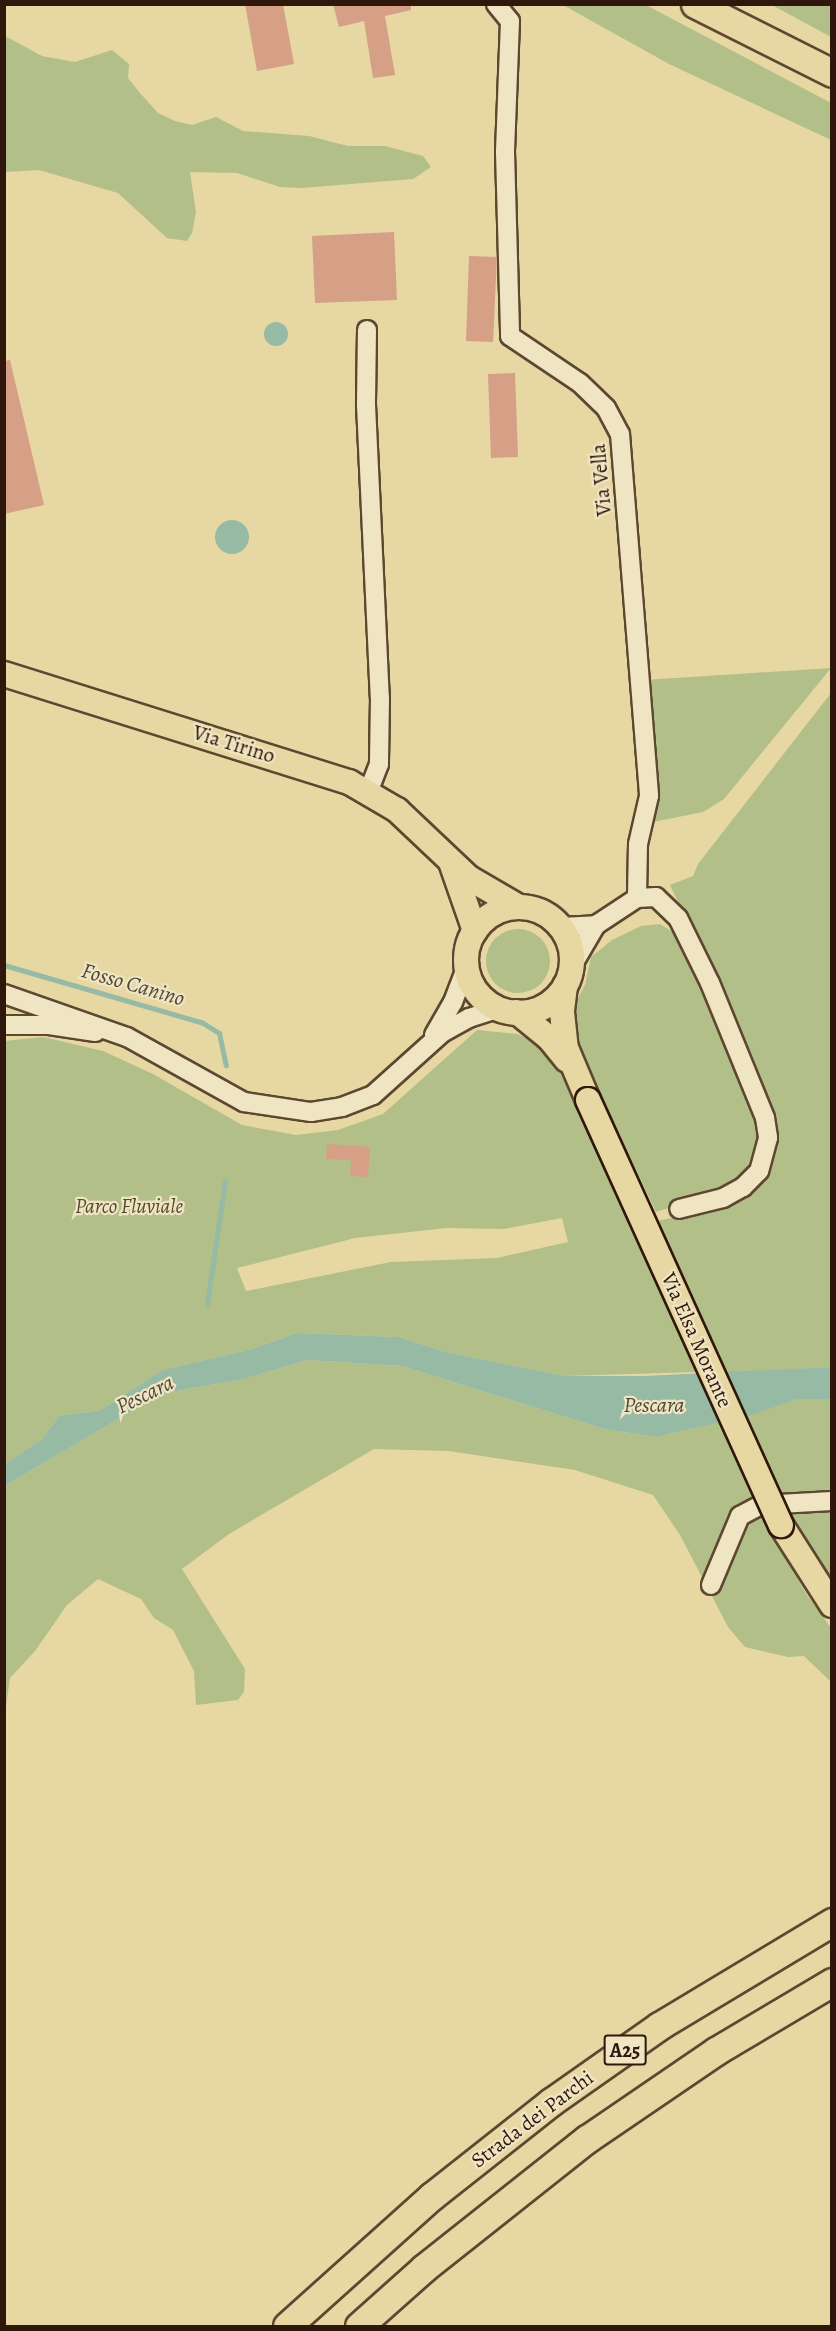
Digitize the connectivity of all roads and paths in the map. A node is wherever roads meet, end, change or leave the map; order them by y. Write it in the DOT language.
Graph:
graph roads {
  1 [pos="496,4"];
  2 [pos="695,4"];
  3 [pos="831,73"];
  4 [pos="367,330"];
  5 [pos="4,674"];
  6 [pos="368,792"];
  7 [pos="445,853"];
  8 [pos="638,898"];
  9 [pos="519,907"];
  10 [pos="596,925"];
  11 [pos="561,927"];
  12 [pos="475,931"];
  13 [pos="466,965"];
  14 [pos="569,976"];
  15 [pos="4,994"];
  16 [pos="508,1010"];
  17 [pos="4,1025"];
  18 [pos="127,1037"];
  19 [pos="418,1054"];
  20 [pos="574,1069"];
  21 [pos="679,1209"];
  22 [pos="831,1502"];
  23 [pos="771,1504"];
  24 [pos="711,1586"];
  25 [pos="831,1605"];
  26 [pos="831,1922"];
  27 [pos="831,1982"];
  28 [pos="287,2326"];
  29 [pos="359,2326"];
  1 -- 8 [label="street, Via Vella"];
  2 -- 3 [label="highway"];
  4 -- 6 [label="street"];
  5 -- 6 [label="main road, Via Tirino"];
  6 -- 7 [label="main road, Via Tirino"];
  7 -- 9 [label="main road, Via Tirino"];
  7 -- 12 [label="main road, Via Tirino"];
  8 -- 10 [label="street"];
  8 -- 21 [label="street"];
  9 -- 11 [label="main road"];
  9 -- 12 [label="main road"];
  10 -- 11 [label="street"];
  10 -- 14 [label="street"];
  11 -- 14 [label="main road"];
  12 -- 13 [label="main road"];
  13 -- 16 [label="main road"];
  13 -- 19 [label="street"];
  14 -- 16 [label="main road"];
  14 -- 20 [label="main road, Via Elsa Morante"];
  15 -- 18 [label="street"];
  16 -- 19 [label="street"];
  16 -- 20 [label="main road, Via Elsa Morante"];
  17 -- 18 [label="street"];
  18 -- 19 [label="street"];
  20 -- 23 [label="main road, Via Elsa Morante, bridge"];
  22 -- 23 [label="street"];
  23 -- 24 [label="street"];
  23 -- 25 [label="main road, Via Elsa Morante, bridge"];
  26 -- 28 [label="highway, Strada dei Parchi / A25"];
  27 -- 29 [label="highway, A25"];
}
